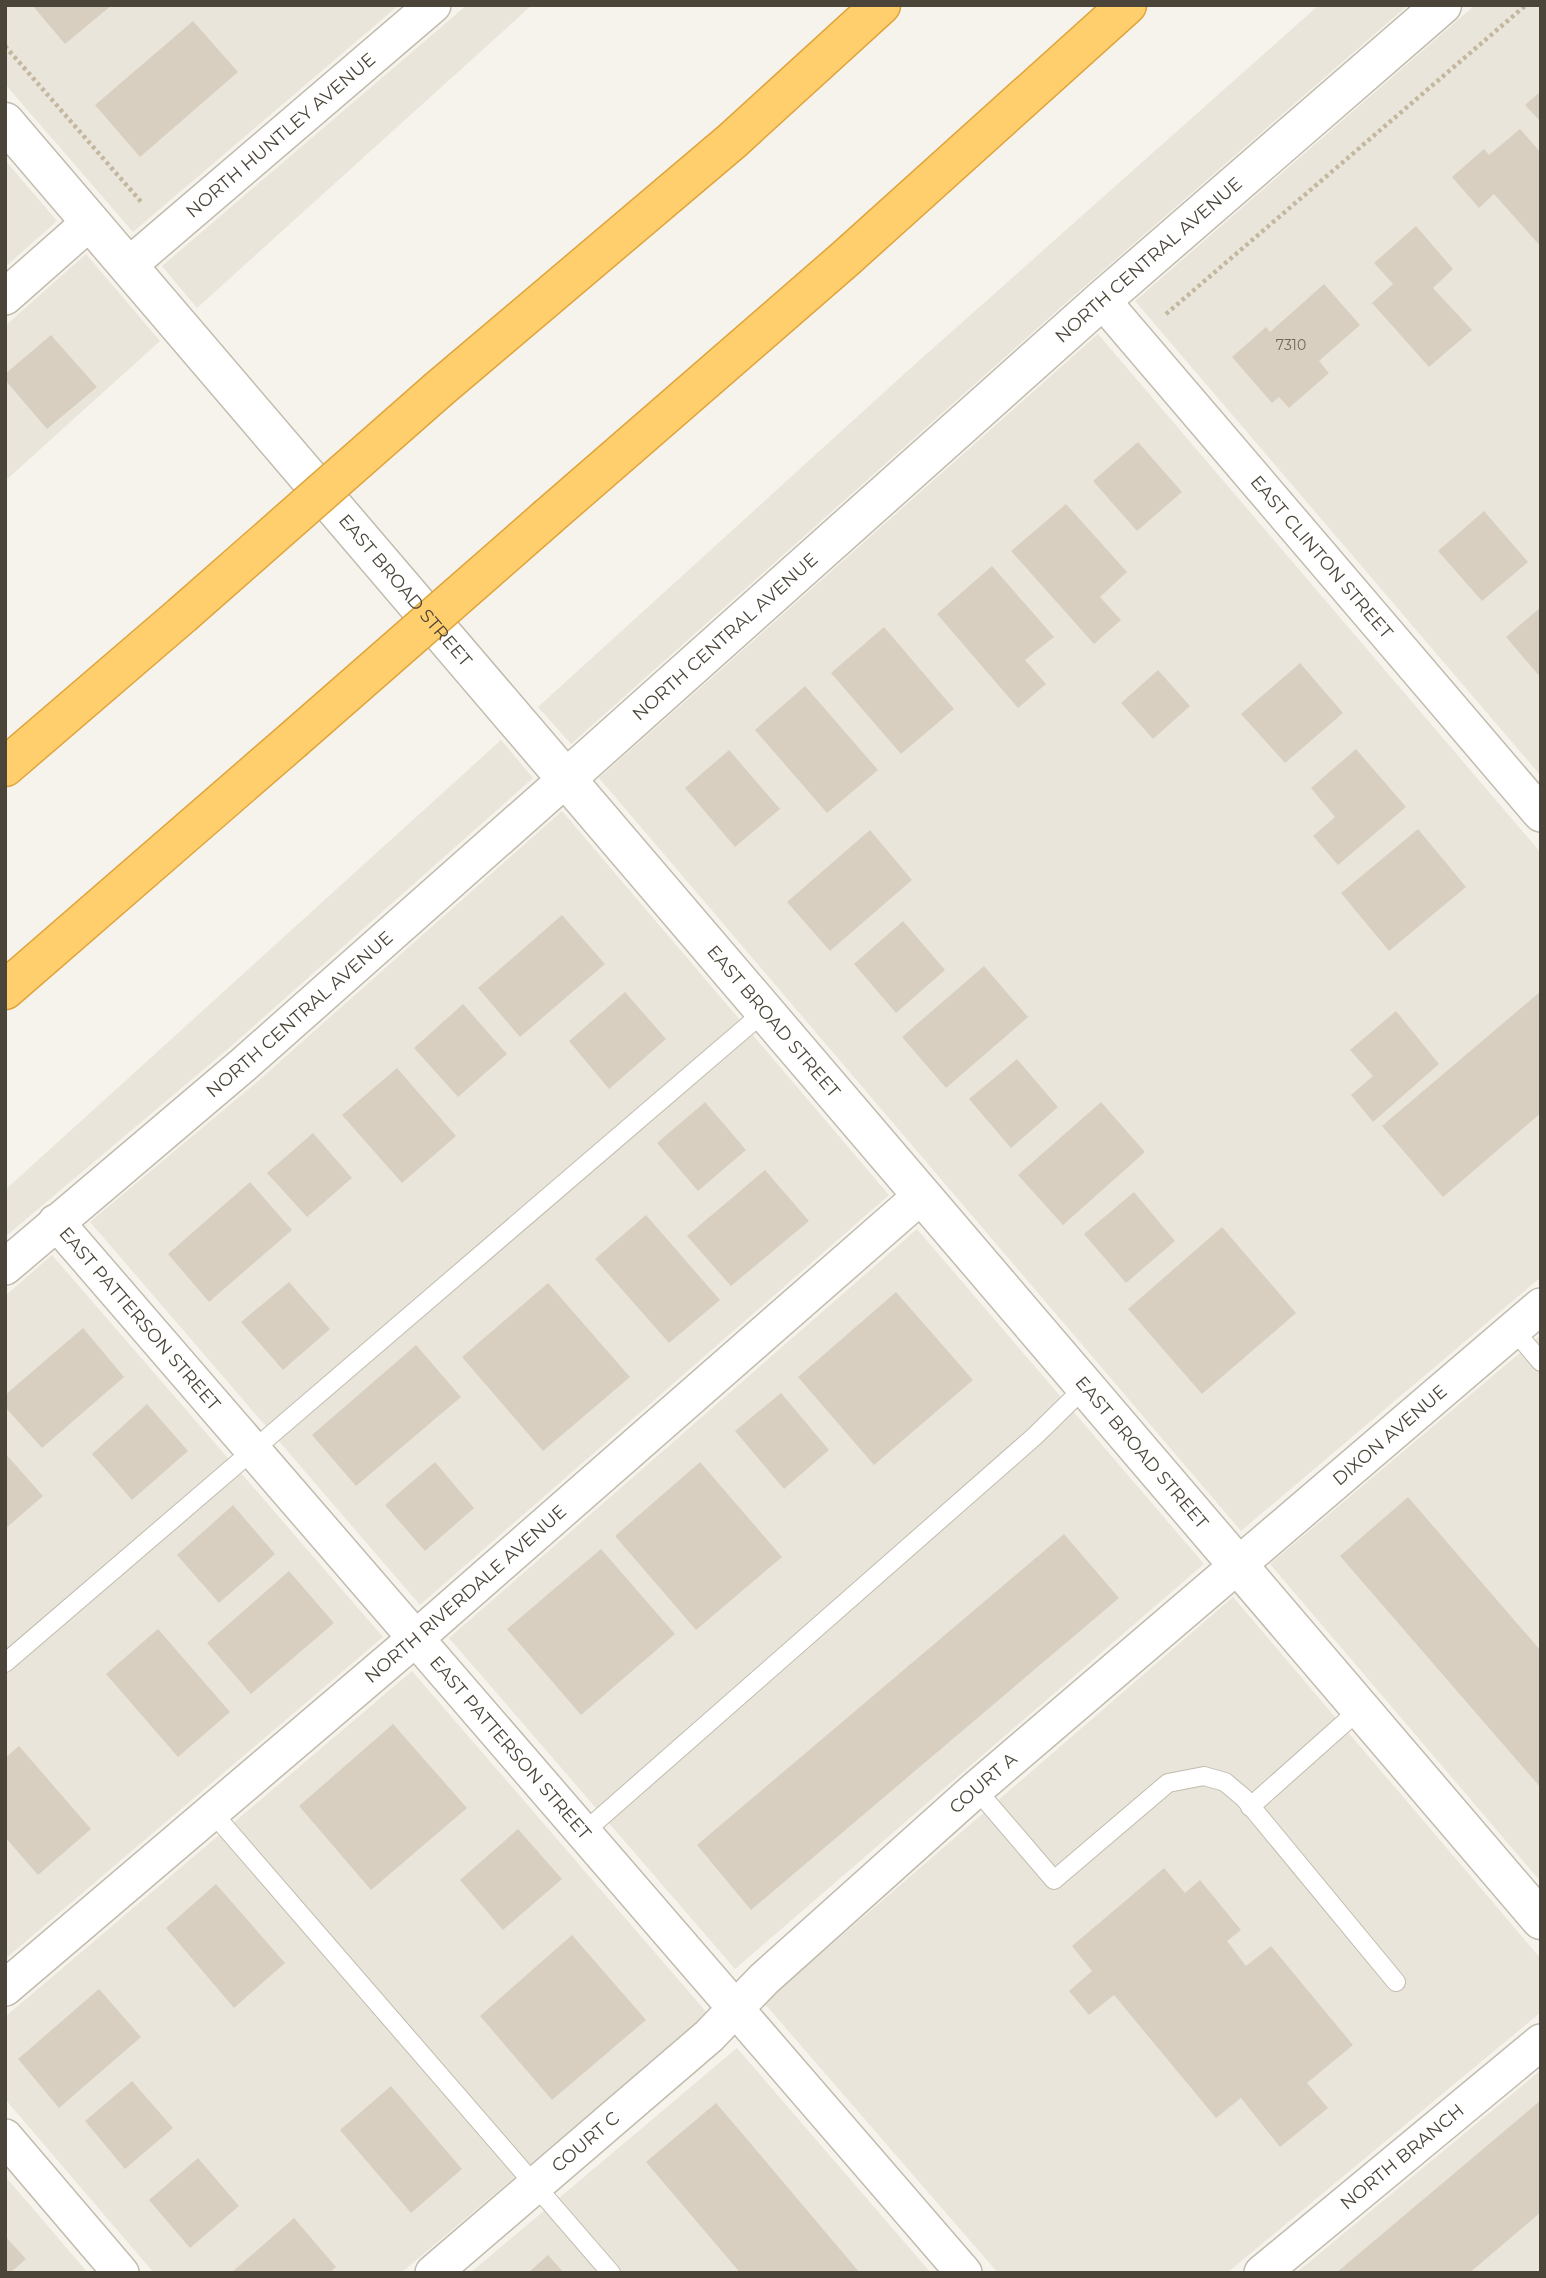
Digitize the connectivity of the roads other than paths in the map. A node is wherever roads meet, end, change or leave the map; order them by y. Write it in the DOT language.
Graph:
graph roads {
  1 [pos="433,5"];
  2 [pos="881,5"];
  3 [pos="1127,5"];
  4 [pos="1442,5"];
  5 [pos="5,122"];
  6 [pos="91,221"];
  7 [pos="128,266"];
  8 [pos="5,297"];
  9 [pos="1102,300"];
  10 [pos="5,767"];
  11 [pos="567,778"];
  12 [pos="1541,814"];
  13 [pos="5,990"];
  14 [pos="765,1011"];
  15 [pos="922,1195"];
  16 [pos="57,1222"];
  17 [pos="5,1267"];
  18 [pos="1541,1306"];
  19 [pos="1513,1329"];
  20 [pos="1541,1362"];
  21 [pos="1085,1387"];
  22 [pos="253,1449"];
  23 [pos="1237,1564"];
  24 [pos="416,1638"];
  25 [pos="5,1663"];
  26 [pos="1360,1709"];
  27 [pos="976,1789"];
  28 [pos="1250,1807"];
  29 [pos="212,1812"];
  30 [pos="584,1832"];
  31 [pos="1541,1920"];
  32 [pos="1396,1982"];
  33 [pos="5,1988"];
  34 [pos="737,2010"];
  35 [pos="1541,2042"];
  36 [pos="5,2137"];
  37 [pos="537,2185"];
  38 [pos="121,2273"];
  39 [pos="433,2273"];
  40 [pos="611,2273"];
  41 [pos="964,2273"];
  42 [pos="1262,2273"];
  1 -- 7 [label="street, NORTH HUNTLEY AVENUE"];
  2 -- 10 [label="highway, bridge"];
  3 -- 13 [label="highway, bridge"];
  4 -- 9 [label="street, NORTH CENTRAL AVENUE"];
  5 -- 6 [label="street, EAST BROAD STREET"];
  6 -- 7 [label="street, EAST BROAD STREET"];
  6 -- 8 [label="street"];
  7 -- 11 [label="street, EAST BROAD STREET"];
  9 -- 11 [label="street, NORTH CENTRAL AVENUE"];
  9 -- 12 [label="street, EAST CLINTON STREET"];
  11 -- 14 [label="street, EAST BROAD STREET"];
  11 -- 16 [label="street, NORTH CENTRAL AVENUE"];
  14 -- 15 [label="street, EAST BROAD STREET"];
  14 -- 22 [label="lane"];
  15 -- 21 [label="street, EAST BROAD STREET"];
  15 -- 24 [label="street, NORTH RIVERDALE AVENUE"];
  16 -- 17 [label="street, NORTH CENTRAL AVENUE"];
  16 -- 22 [label="street, EAST PATTERSON STREET"];
  18 -- 19 [label="street, DIXON AVENUE"];
  19 -- 20 [label="lane"];
  19 -- 23 [label="street, DIXON AVENUE"];
  21 -- 23 [label="street, EAST BROAD STREET"];
  21 -- 30 [label="lane"];
  22 -- 24 [label="street, EAST PATTERSON STREET"];
  22 -- 25 [label="lane"];
  23 -- 26 [label="street, EAST BROAD STREET"];
  23 -- 27 [label="street, COURT A"];
  24 -- 29 [label="street, NORTH RIVERDALE AVENUE"];
  24 -- 30 [label="street, EAST PATTERSON STREET"];
  26 -- 28 [label="lane"];
  26 -- 31 [label="street, EAST BROAD STREET"];
  27 -- 28 [label="lane"];
  27 -- 34 [label="street, COURT A"];
  28 -- 32 [label="lane"];
  29 -- 33 [label="street, NORTH RIVERDALE AVENUE"];
  29 -- 37 [label="lane"];
  30 -- 34 [label="street, EAST PATTERSON STREET"];
  34 -- 37 [label="street, COURT C"];
  34 -- 41 [label="street, EAST PATTERSON STREET"];
  35 -- 42 [label="street, NORTH BRANCH"];
  36 -- 38 [label="street"];
  37 -- 39 [label="street, COURT C"];
  37 -- 40 [label="lane"];
}
